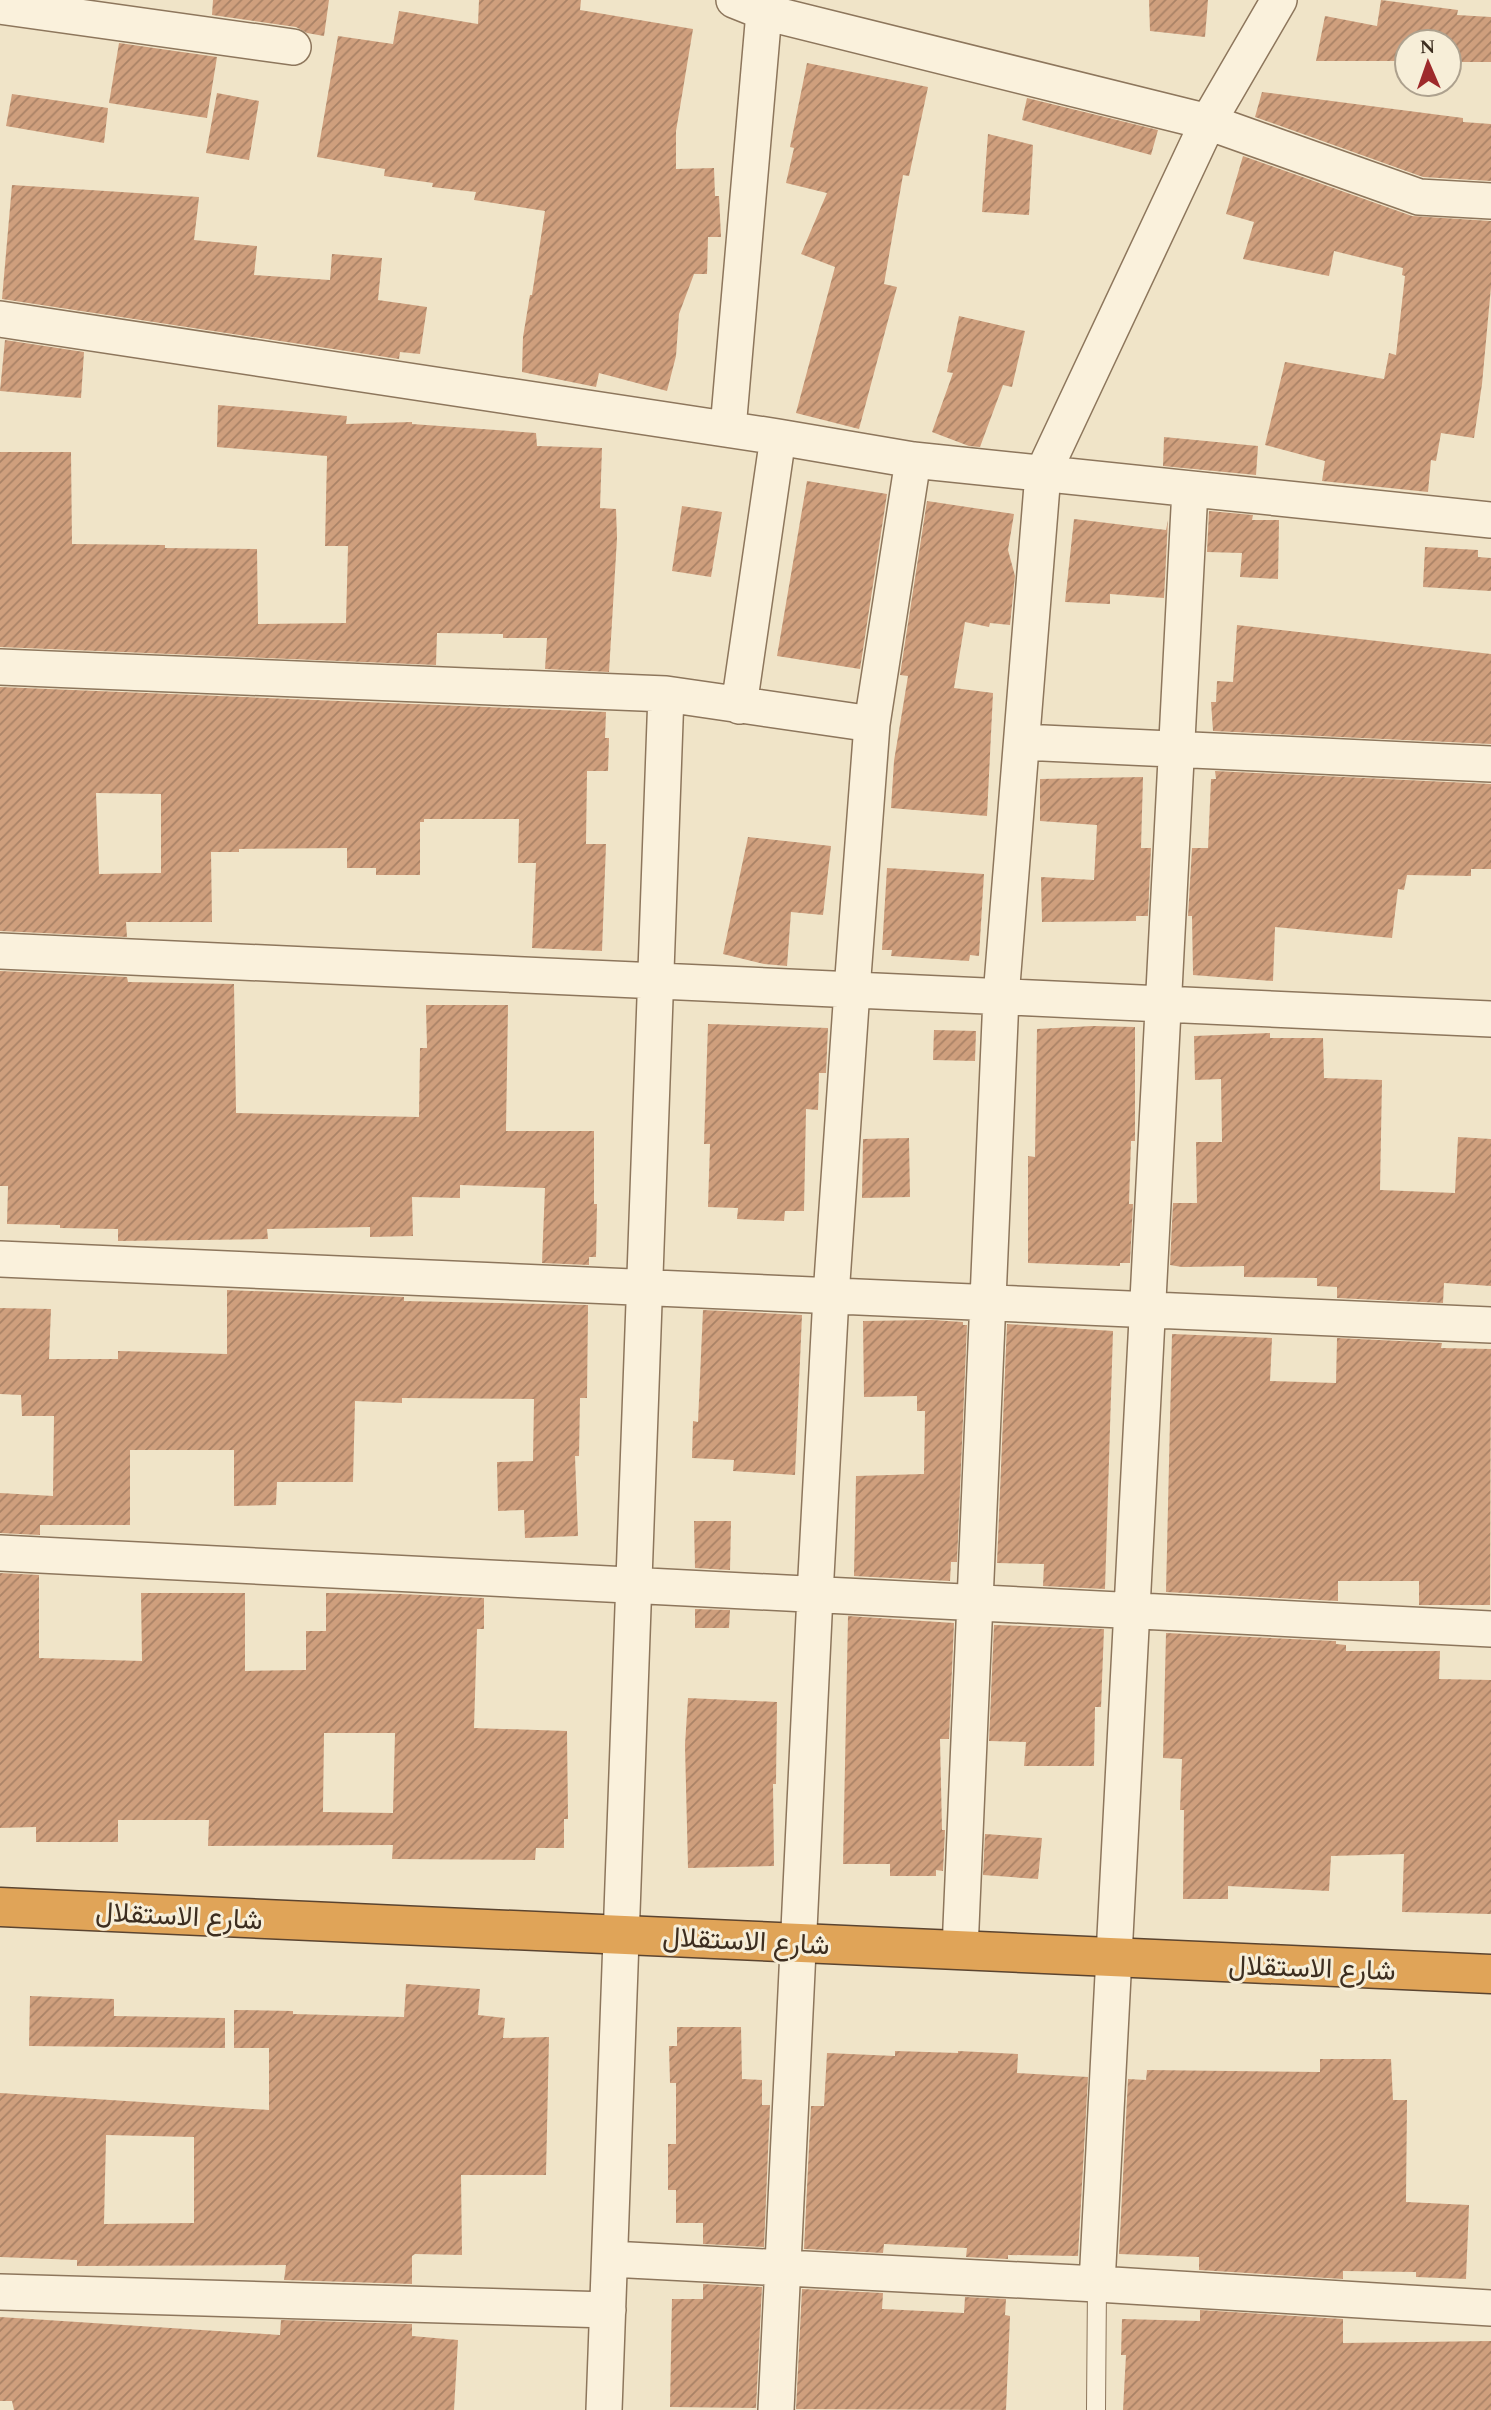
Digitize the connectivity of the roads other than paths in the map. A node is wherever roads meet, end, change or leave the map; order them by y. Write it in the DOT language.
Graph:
graph roads {
  1 [pos="1279,0"];
  2 [pos="0,6"];
  3 [pos="749,6"];
  4 [pos="293,47"];
  5 [pos="1208,122"];
  6 [pos="1491,201"];
  7 [pos="0,318"];
  8 [pos="728,429"];
  9 [pos="778,437"];
  10 [pos="913,460"];
  11 [pos="1043,473"];
  12 [pos="1189,489"];
  13 [pos="1491,520"];
  14 [pos="0,667"];
  15 [pos="667,694"];
  16 [pos="739,706"];
  17 [pos="872,724"];
  18 [pos="1022,742"];
  19 [pos="1176,749"];
  20 [pos="1491,764"];
  21 [pos="0,951"];
  22 [pos="657,981"];
  23 [pos="852,990"];
  24 [pos="1001,997"];
  25 [pos="1163,1004"];
  26 [pos="1491,1019"];
  27 [pos="0,1259"];
  28 [pos="646,1287"];
  29 [pos="831,1296"];
  30 [pos="989,1303"];
  31 [pos="1147,1310"];
  32 [pos="1491,1325"];
  33 [pos="0,1553"];
  34 [pos="634,1586"];
  35 [pos="815,1595"];
  36 [pos="976,1603"];
  37 [pos="1132,1611"];
  38 [pos="1491,1629"];
  39 [pos="0,1907"];
  40 [pos="621,1935"];
  41 [pos="797,1943"];
  42 [pos="960,1950"];
  43 [pos="1114,1958"];
  44 [pos="1491,1974"];
  45 [pos="610,2259"];
  46 [pos="783,2269"];
  47 [pos="1097,2284"];
  48 [pos="0,2292"];
  49 [pos="1491,2308"];
  50 [pos="608,2310"];
  51 [pos="604,2410"];
  52 [pos="776,2410"];
  53 [pos="1096,2410"];
  1 -- 5 [label="street"];
  2 -- 4 [label="street"];
  3 -- 5 [label="street"];
  3 -- 8 [label="street"];
  5 -- 6 [label="street"];
  5 -- 11 [label="street"];
  7 -- 8 [label="street"];
  8 -- 9 [label="street"];
  9 -- 10 [label="street"];
  9 -- 16 [label="street"];
  10 -- 11 [label="street"];
  10 -- 17 [label="street"];
  11 -- 12 [label="street"];
  11 -- 18 [label="street"];
  12 -- 13 [label="street"];
  12 -- 19 [label="street"];
  14 -- 15 [label="street"];
  15 -- 16 [label="street"];
  15 -- 22 [label="street"];
  16 -- 17 [label="street"];
  17 -- 23 [label="street"];
  18 -- 19 [label="street"];
  18 -- 24 [label="street"];
  19 -- 20 [label="street"];
  19 -- 25 [label="street"];
  21 -- 22 [label="street"];
  22 -- 23 [label="street"];
  22 -- 28 [label="street"];
  23 -- 24 [label="street"];
  23 -- 29 [label="street"];
  24 -- 25 [label="street"];
  24 -- 30 [label="street"];
  25 -- 26 [label="street"];
  25 -- 31 [label="street"];
  27 -- 28 [label="street"];
  28 -- 29 [label="street"];
  28 -- 34 [label="street"];
  29 -- 30 [label="street"];
  29 -- 35 [label="street"];
  30 -- 31 [label="street"];
  30 -- 36 [label="street"];
  31 -- 32 [label="street"];
  31 -- 37 [label="street"];
  33 -- 34 [label="street"];
  34 -- 35 [label="street"];
  34 -- 40 [label="street"];
  35 -- 36 [label="street"];
  35 -- 41 [label="street"];
  36 -- 37 [label="street"];
  36 -- 42 [label="street"];
  37 -- 38 [label="street"];
  37 -- 43 [label="street"];
  39 -- 40 [label="highway, شارع الاستقلال"];
  40 -- 41 [label="highway, شارع الاستقلال"];
  40 -- 45 [label="street"];
  41 -- 42 [label="highway, شارع الاستقلال"];
  41 -- 46 [label="street"];
  42 -- 43 [label="highway, شارع الاستقلال"];
  43 -- 44 [label="highway, شارع الاستقلال"];
  43 -- 47 [label="street"];
  45 -- 46 [label="street"];
  45 -- 50 [label="street"];
  46 -- 47 [label="street"];
  46 -- 52 [label="street"];
  47 -- 49 [label="street"];
  47 -- 53 [label="lane"];
  48 -- 50 [label="street"];
  50 -- 51 [label="street"];
}
